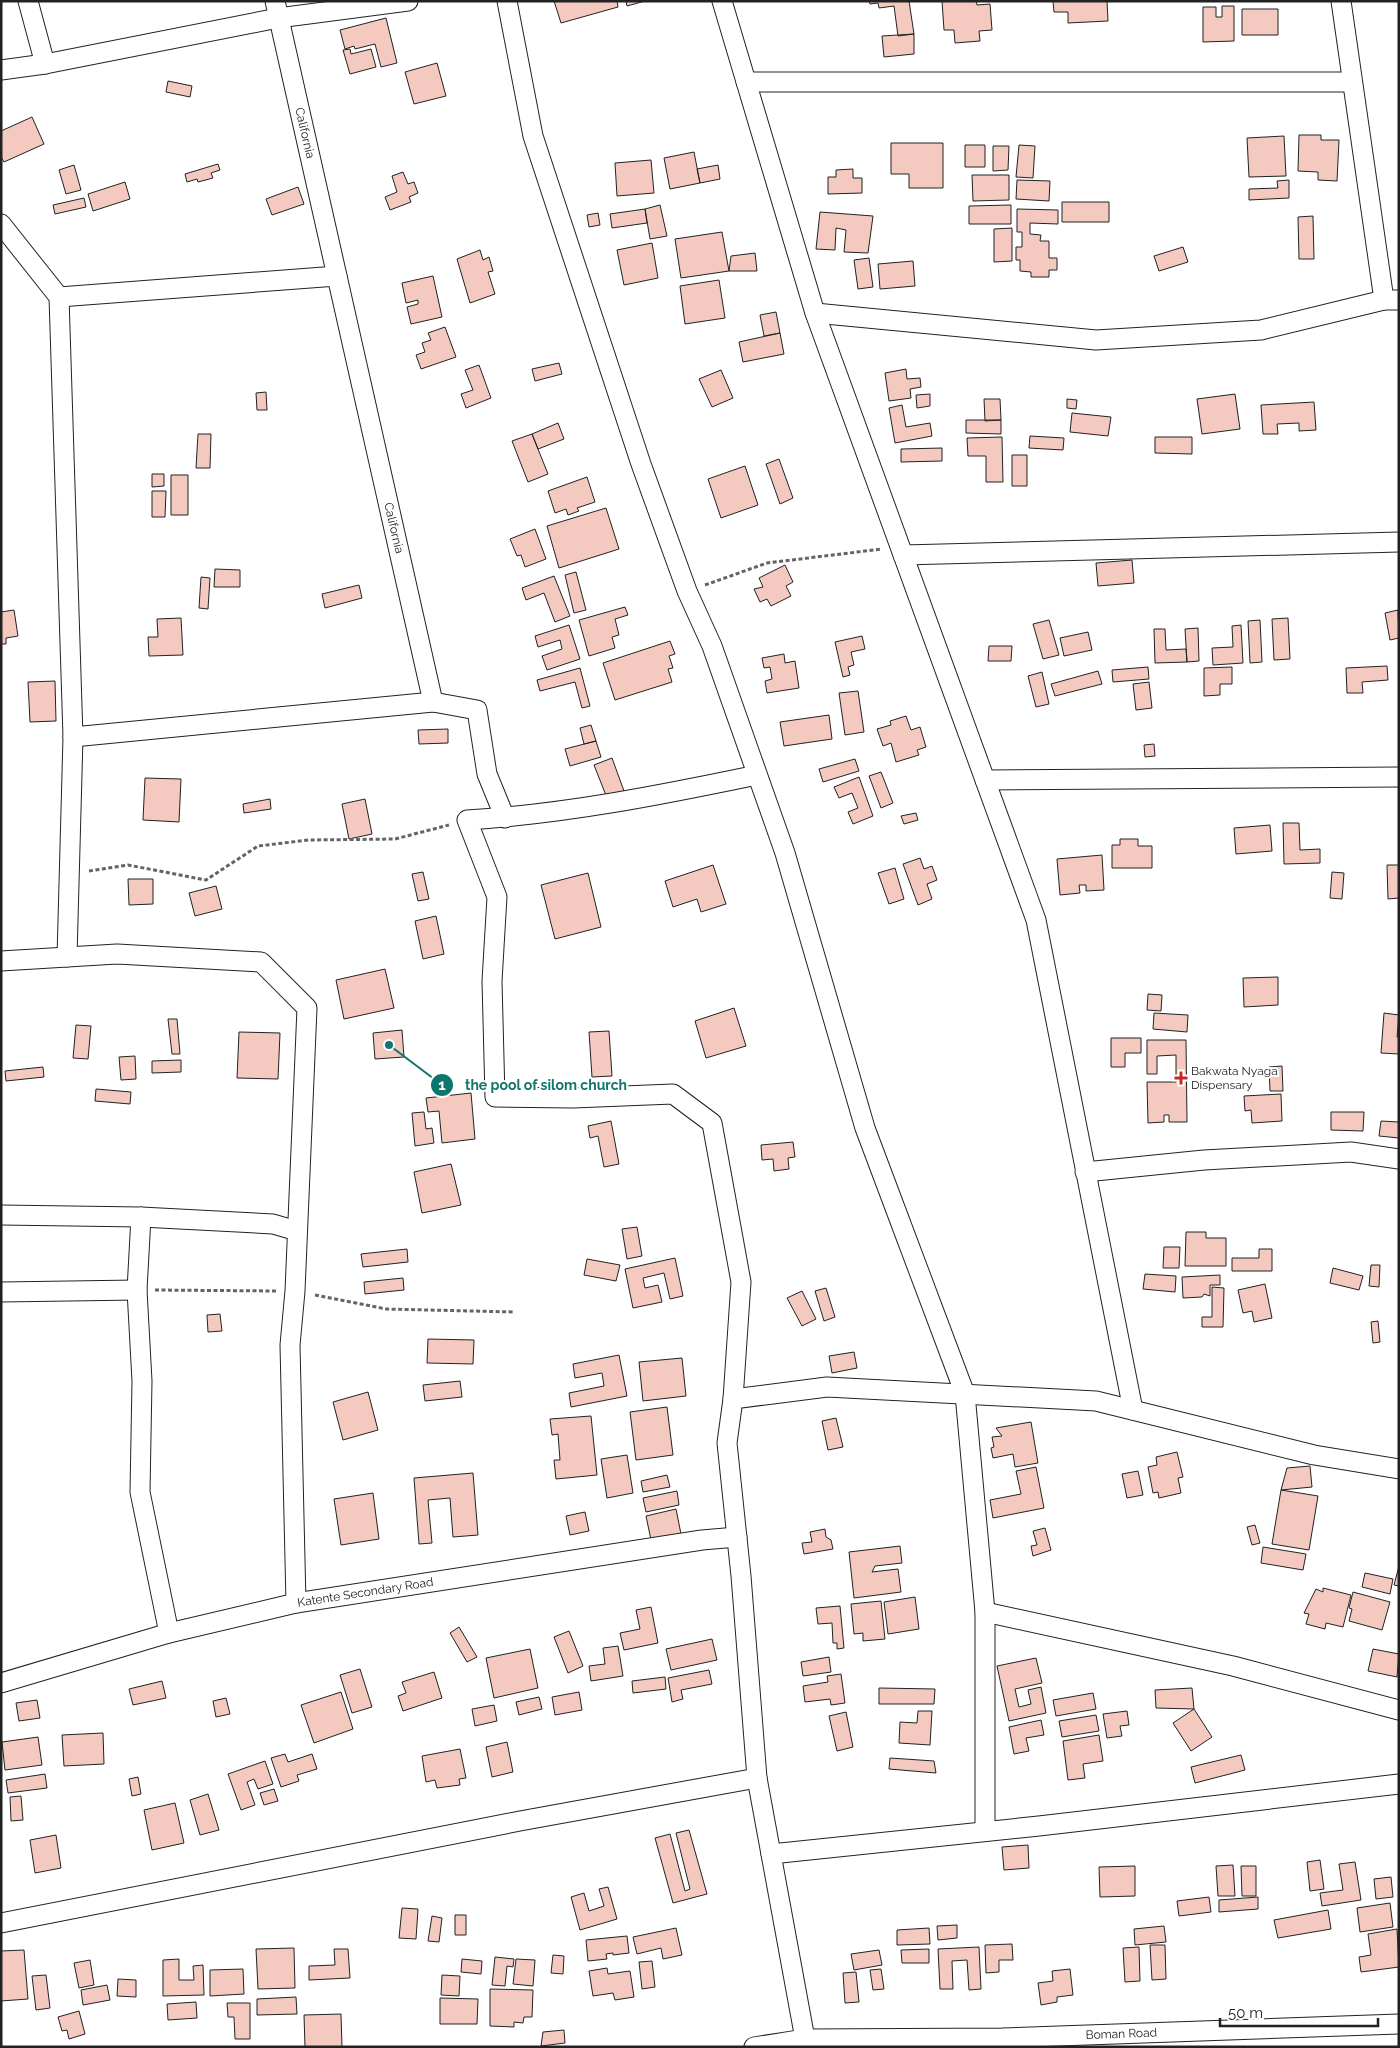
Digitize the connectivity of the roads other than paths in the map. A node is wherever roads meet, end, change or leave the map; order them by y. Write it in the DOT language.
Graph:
graph roads {
  1 [pos="28,1"];
  2 [pos="408,1"];
  3 [pos="507,1"];
  4 [pos="722,1"];
  5 [pos="1341,1"];
  6 [pos="277,9"];
  7 [pos="45,64"];
  8 [pos="1,70"];
  9 [pos="746,82"];
  10 [pos="1352,82"];
  11 [pos="1,224"];
  12 [pos="337,276"];
  13 [pos="59,297"];
  14 [pos="1391,300"];
  15 [pos="815,313"];
  16 [pos="1399,542"];
  17 [pos="902,551"];
  18 [pos="433,702"];
  19 [pos="72,737"];
  20 [pos="758,776"];
  21 [pos="1399,777"];
  22 [pos="985,780"];
  23 [pos="505,818"];
  24 [pos="68,957"];
  25 [pos="1,960"];
  26 [pos="1399,1160"];
  27 [pos="1085,1172"];
  28 [pos="1,1215"];
  29 [pos="141,1217"];
  30 [pos="297,1231"];
  31 [pos="137,1290"];
  32 [pos="1,1292"];
  33 [pos="965,1394"];
  34 [pos="732,1399"];
  35 [pos="1133,1410"];
  36 [pos="1399,1469"];
  37 [pos="737,1537"];
  38 [pos="296,1603"];
  39 [pos="985,1612"];
  40 [pos="169,1634"];
  41 [pos="1,1683"];
  42 [pos="1399,1710"];
  43 [pos="757,1778"];
  44 [pos="1399,1784"];
  45 [pos="985,1831"];
  46 [pos="771,1854"];
  47 [pos="1,1923"];
  48 [pos="1399,2024"];
  49 [pos="806,2039"];
  50 [pos="754,2047"];
  1 -- 7 [label="street"];
  2 -- 6 [label="street"];
  3 -- 20 [label="street"];
  4 -- 9 [label="street"];
  5 -- 10 [label="street"];
  6 -- 7 [label="street"];
  6 -- 12 [label="street, California"];
  7 -- 8 [label="street"];
  9 -- 10 [label="street"];
  9 -- 15 [label="street"];
  10 -- 14 [label="street"];
  11 -- 13 [label="street"];
  12 -- 13 [label="street"];
  12 -- 18 [label="street, California"];
  13 -- 19 [label="street"];
  14 -- 15 [label="street"];
  15 -- 17 [label="street"];
  16 -- 17 [label="street"];
  17 -- 22 [label="street"];
  18 -- 19 [label="street"];
  18 -- 23 [label="street"];
  19 -- 24 [label="street"];
  20 -- 23 [label="street"];
  20 -- 33 [label="street"];
  21 -- 22 [label="street"];
  22 -- 27 [label="street"];
  23 -- 34 [label="street"];
  24 -- 25 [label="street"];
  24 -- 30 [label="street"];
  26 -- 27 [label="street"];
  27 -- 35 [label="street"];
  28 -- 29 [label="street"];
  29 -- 30 [label="street"];
  29 -- 31 [label="street"];
  30 -- 38 [label="street"];
  31 -- 32 [label="street"];
  31 -- 40 [label="street"];
  33 -- 34 [label="street"];
  33 -- 35 [label="street"];
  33 -- 39 [label="street"];
  34 -- 37 [label="street"];
  35 -- 36 [label="street"];
  37 -- 38 [label="street, Katente Secondary Road"];
  37 -- 43 [label="street"];
  38 -- 40 [label="street, Katente Secondary Road"];
  39 -- 42 [label="street"];
  39 -- 45 [label="street"];
  40 -- 41 [label="street, Katente Secondary Road"];
  43 -- 46 [label="street"];
  43 -- 47 [label="street"];
  44 -- 45 [label="street"];
  45 -- 46 [label="street"];
  46 -- 49 [label="street"];
  48 -- 49 [label="street, Boman Road"];
  49 -- 50 [label="street, Boman Road"];
}
